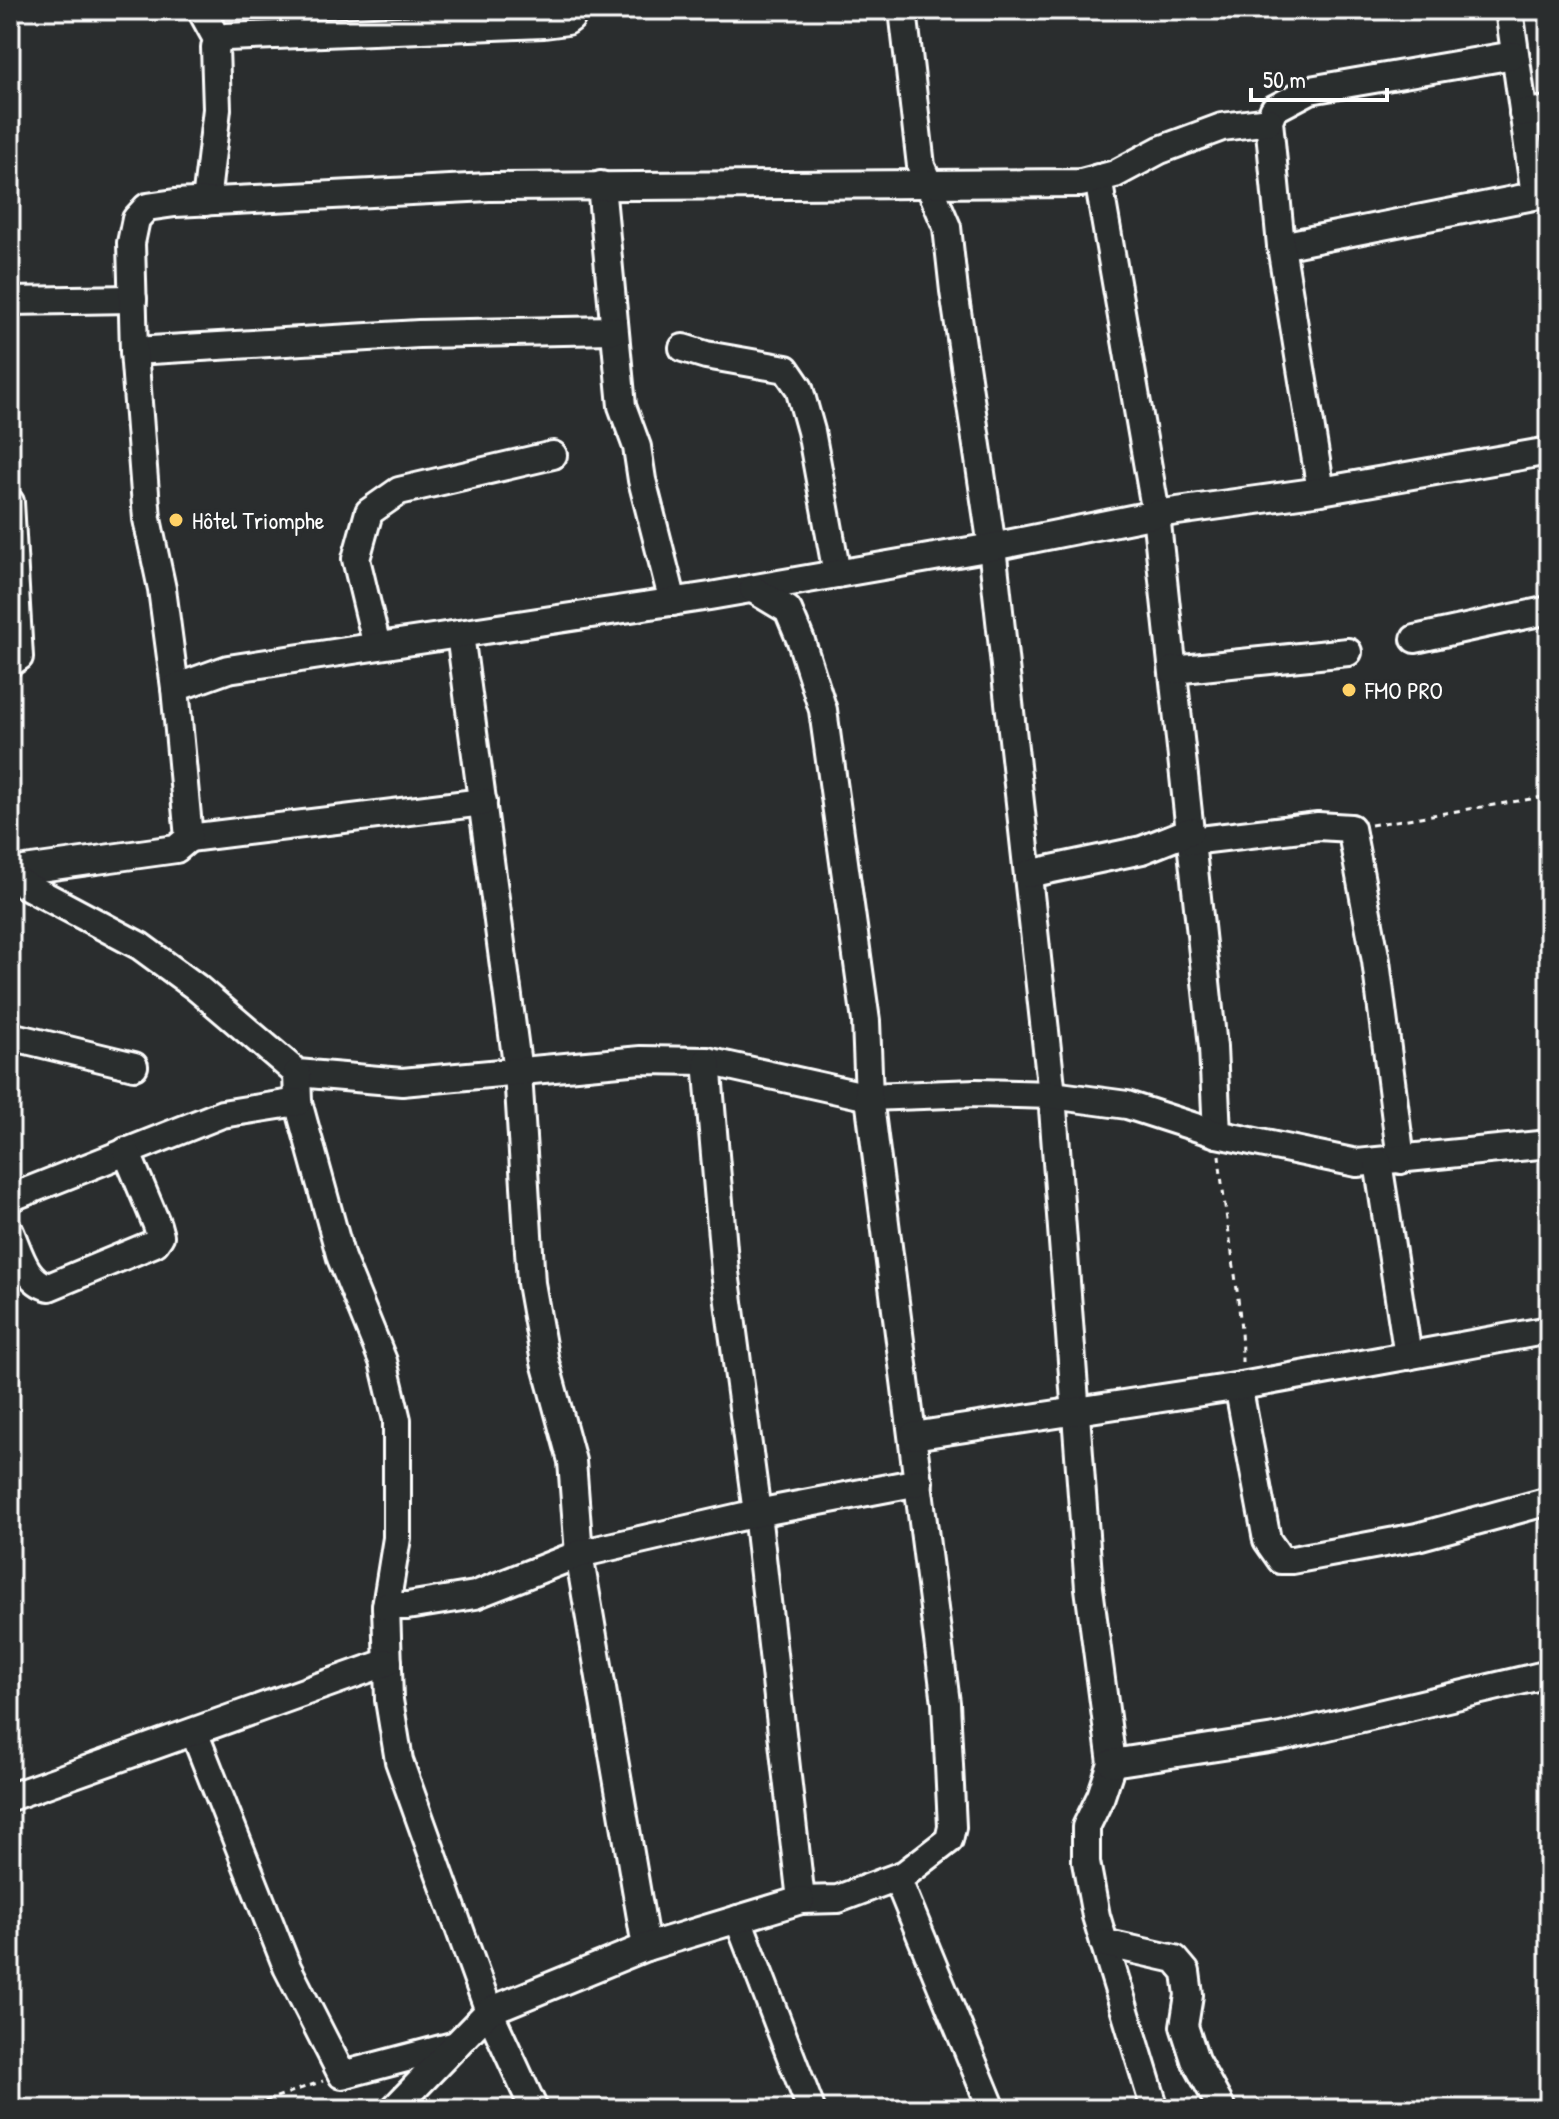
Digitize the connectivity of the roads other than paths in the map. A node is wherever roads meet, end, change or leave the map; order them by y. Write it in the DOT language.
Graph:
graph roads {
  1 [pos="201,10"];
  2 [pos="571,10"];
  3 [pos="903,10"];
  4 [pos="1509,10"];
  5 [pos="218,41"];
  6 [pos="1514,55"];
  7 [pos="1549,110"];
  8 [pos="1523,113"];
  9 [pos="1269,121"];
  10 [pos="1098,178"];
  11 [pos="929,183"];
  12 [pos="601,185"];
  13 [pos="1545,194"];
  14 [pos="206,202"];
  15 [pos="1281,246"];
  16 [pos="133,299"];
  17 [pos="10,301"];
  18 [pos="614,330"];
  19 [pos="683,348"];
  20 [pos="134,351"];
  21 [pos="1549,451"];
  22 [pos="553,455"];
  23 [pos="1321,491"];
  24 [pos="10,502"];
  25 [pos="1156,514"];
  26 [pos="992,547"];
  27 [pos="837,574"];
  28 [pos="753,589"];
  29 [pos="673,602"];
  30 [pos="1549,610"];
  31 [pos="460,634"];
  32 [pos="1415,639"];
  33 [pos="377,646"];
  34 [pos="1348,652"];
  35 [pos="10,663"];
  36 [pos="1173,670"];
  37 [pos="175,688"];
  38 [pos="483,802"];
  39 [pos="1190,836"];
  40 [pos="189,838"];
  41 [pos="10,874"];
  42 [pos="1028,874"];
  43 [pos="10,1036"];
  44 [pos="707,1061"];
  45 [pos="134,1066"];
  46 [pos="518,1072"];
  47 [pos="297,1073"];
  48 [pos="1052,1095"];
  49 [pos="869,1097"];
  50 [pos="298,1102"];
  51 [pos="1217,1134"];
  52 [pos="1549,1144"];
  53 [pos="126,1151"];
  54 [pos="1389,1161"];
  55 [pos="10,1198"];
  56 [pos="10,1232"];
  57 [pos="1549,1330"];
  58 [pos="1408,1356"];
  59 [pos="1241,1386"];
  60 [pos="1076,1412"];
  61 [pos="913,1436"];
  62 [pos="919,1482"];
  63 [pos="1549,1501"];
  64 [pos="757,1513"];
  65 [pos="579,1554"];
  66 [pos="386,1606"];
  67 [pos="388,1662"];
  68 [pos="1549,1674"];
  69 [pos="194,1732"];
  70 [pos="1112,1763"];
  71 [pos="10,1797"];
  72 [pos="897,1878"];
  73 [pos="801,1900"];
  74 [pos="738,1919"];
  75 [pos="1104,1943"];
  76 [pos="646,1947"];
  77 [pos="489,2011"];
  78 [pos="456,2045"];
  79 [pos="394,2109"];
  80 [pos="534,2109"];
  81 [pos="811,2109"];
  82 [pos="992,2109"];
  83 [pos="1155,2109"];
  84 [pos="1222,2109"];
  1 -- 5 [label="street"];
  2 -- 5 [label="street"];
  3 -- 11 [label="street"];
  4 -- 6 [label="street"];
  5 -- 14 [label="street"];
  6 -- 8 [label="street"];
  6 -- 9 [label="street"];
  7 -- 8 [label="street"];
  8 -- 13 [label="street"];
  9 -- 10 [label="street"];
  9 -- 15 [label="street"];
  10 -- 11 [label="street"];
  10 -- 25 [label="street"];
  11 -- 12 [label="street"];
  11 -- 26 [label="street"];
  12 -- 14 [label="street"];
  12 -- 18 [label="street"];
  13 -- 15 [label="street"];
  14 -- 16 [label="street"];
  15 -- 23 [label="street"];
  16 -- 17 [label="street"];
  16 -- 20 [label="street"];
  18 -- 20 [label="street"];
  18 -- 29 [label="street"];
  19 -- 27 [label="street"];
  20 -- 37 [label="street"];
  21 -- 23 [label="street"];
  22 -- 33 [label="street"];
  23 -- 25 [label="street"];
  24 -- 35 [label="street"];
  25 -- 26 [label="street"];
  25 -- 36 [label="street"];
  26 -- 27 [label="street"];
  26 -- 42 [label="street"];
  27 -- 28 [label="street"];
  28 -- 29 [label="street"];
  28 -- 49 [label="street"];
  29 -- 31 [label="street"];
  30 -- 32 [label="street"];
  31 -- 33 [label="street"];
  31 -- 38 [label="street"];
  33 -- 37 [label="street"];
  34 -- 36 [label="street"];
  36 -- 39 [label="street"];
  37 -- 40 [label="street"];
  38 -- 40 [label="street"];
  38 -- 46 [label="street"];
  39 -- 42 [label="street"];
  39 -- 51 [label="street"];
  39 -- 54 [label="street"];
  40 -- 41 [label="street"];
  41 -- 47 [label="street"];
  42 -- 48 [label="street"];
  43 -- 45 [label="street"];
  44 -- 46 [label="street"];
  44 -- 49 [label="street"];
  44 -- 64 [label="street"];
  46 -- 47 [label="street"];
  46 -- 65 [label="street"];
  47 -- 50 [label="street"];
  48 -- 49 [label="street"];
  48 -- 51 [label="street"];
  48 -- 60 [label="street"];
  49 -- 61 [label="street"];
  50 -- 53 [label="street"];
  50 -- 66 [label="street"];
  51 -- 54 [label="street"];
  52 -- 54 [label="street"];
  53 -- 55 [label="street"];
  53 -- 56 [label="street"];
  54 -- 58 [label="street"];
  57 -- 58 [label="street"];
  58 -- 59 [label="street"];
  59 -- 60 [label="street"];
  59 -- 63 [label="street"];
  60 -- 61 [label="street"];
  60 -- 70 [label="street"];
  61 -- 62 [label="street"];
  62 -- 64 [label="street"];
  62 -- 72 [label="street"];
  64 -- 65 [label="street"];
  64 -- 73 [label="street"];
  65 -- 66 [label="street"];
  65 -- 76 [label="street"];
  66 -- 67 [label="street"];
  67 -- 69 [label="street"];
  67 -- 77 [label="street"];
  68 -- 70 [label="street"];
  69 -- 71 [label="street"];
  69 -- 78 [label="street"];
  70 -- 75 [label="street"];
  72 -- 73 [label="street"];
  72 -- 82 [label="street"];
  73 -- 74 [label="street"];
  74 -- 76 [label="street"];
  74 -- 81 [label="street"];
  75 -- 83 [label="street"];
  75 -- 84 [label="street"];
  76 -- 77 [label="street"];
  77 -- 78 [label="street"];
  77 -- 80 [label="street"];
  78 -- 79 [label="street"];
}
